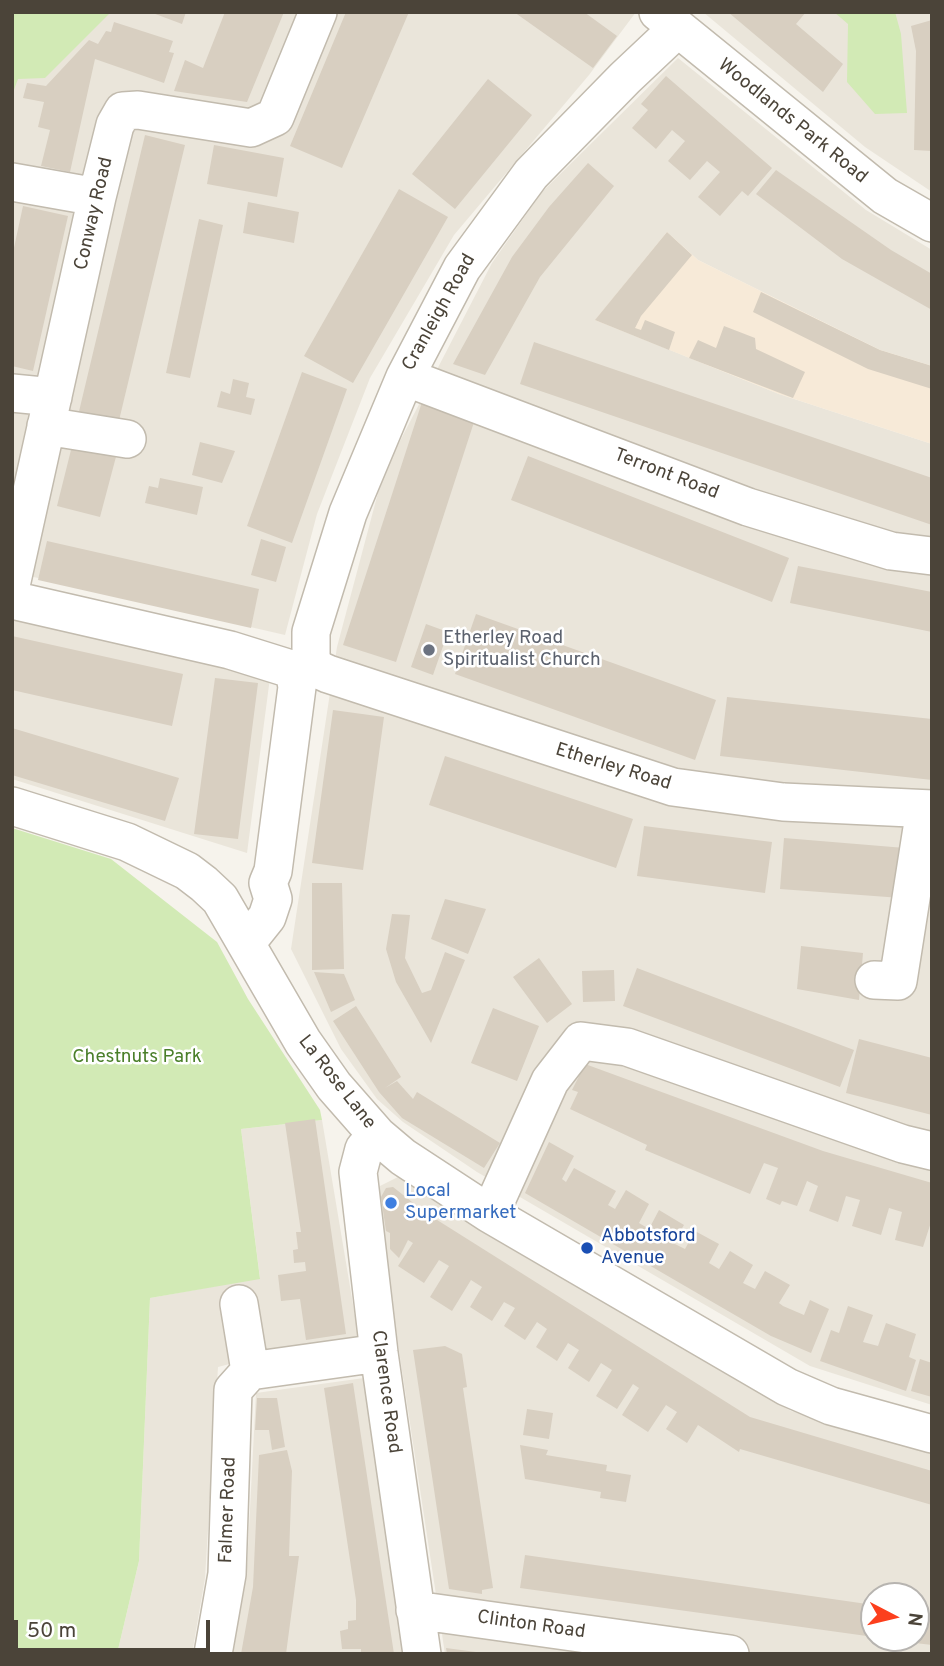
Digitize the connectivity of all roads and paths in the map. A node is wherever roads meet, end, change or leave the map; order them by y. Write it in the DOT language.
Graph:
graph roads {
  1 [pos="318,12"];
  2 [pos="668,21"];
  3 [pos="12,182"];
  4 [pos="97,197"];
  5 [pos="932,223"];
  6 [pos="405,377"];
  7 [pos="12,393"];
  8 [pos="50,412"];
  9 [pos="127,439"];
  10 [pos="932,556"];
  11 [pos="12,580"];
  12 [pos="12,600"];
  13 [pos="302,665"];
  14 [pos="12,806"];
  15 [pos="928,809"];
  16 [pos="268,883"];
  17 [pos="220,899"];
  18 [pos="247,942"];
  19 [pos="874,980"];
  20 [pos="377,1135"];
  21 [pos="932,1151"];
  22 [pos="490,1214"];
  23 [pos="239,1304"];
  24 [pos="380,1353"];
  25 [pos="250,1371"];
  26 [pos="932,1434"];
  27 [pos="415,1610"];
  28 [pos="213,1654"];
  29 [pos="422,1654"];
  30 [pos="730,1654"];
  1 -- 4 [label="street, Conway Road"];
  2 -- 5 [label="street, Woodlands Park Road"];
  2 -- 6 [label="street, Cranleigh Road"];
  3 -- 4 [label="street"];
  4 -- 8 [label="street, Conway Road"];
  6 -- 10 [label="street, Terront Road"];
  6 -- 13 [label="street, Cranleigh Road"];
  7 -- 8 [label="street"];
  8 -- 9 [label="street"];
  8 -- 11 [label="street, Conway Road"];
  12 -- 13 [label="street, Etherley Road"];
  13 -- 15 [label="street, Etherley Road"];
  13 -- 16 [label="street, Cranleigh Road"];
  14 -- 17 [label="street, La Rose Lane"];
  15 -- 19 [label="street"];
  16 -- 17 [label="street"];
  16 -- 18 [label="street, Cranleigh Road"];
  17 -- 18 [label="street, La Rose Lane"];
  18 -- 20 [label="street, La Rose Lane"];
  20 -- 22 [label="street, La Rose Lane"];
  20 -- 24 [label="street, Clarence Road"];
  21 -- 22 [label="street"];
  22 -- 26 [label="street, La Rose Lane"];
  23 -- 25 [label="street"];
  24 -- 25 [label="street"];
  24 -- 27 [label="street, Clarence Road"];
  25 -- 28 [label="street, Falmer Road"];
  27 -- 29 [label="street, Clarence Road"];
  27 -- 30 [label="street, Clinton Road"];
}
